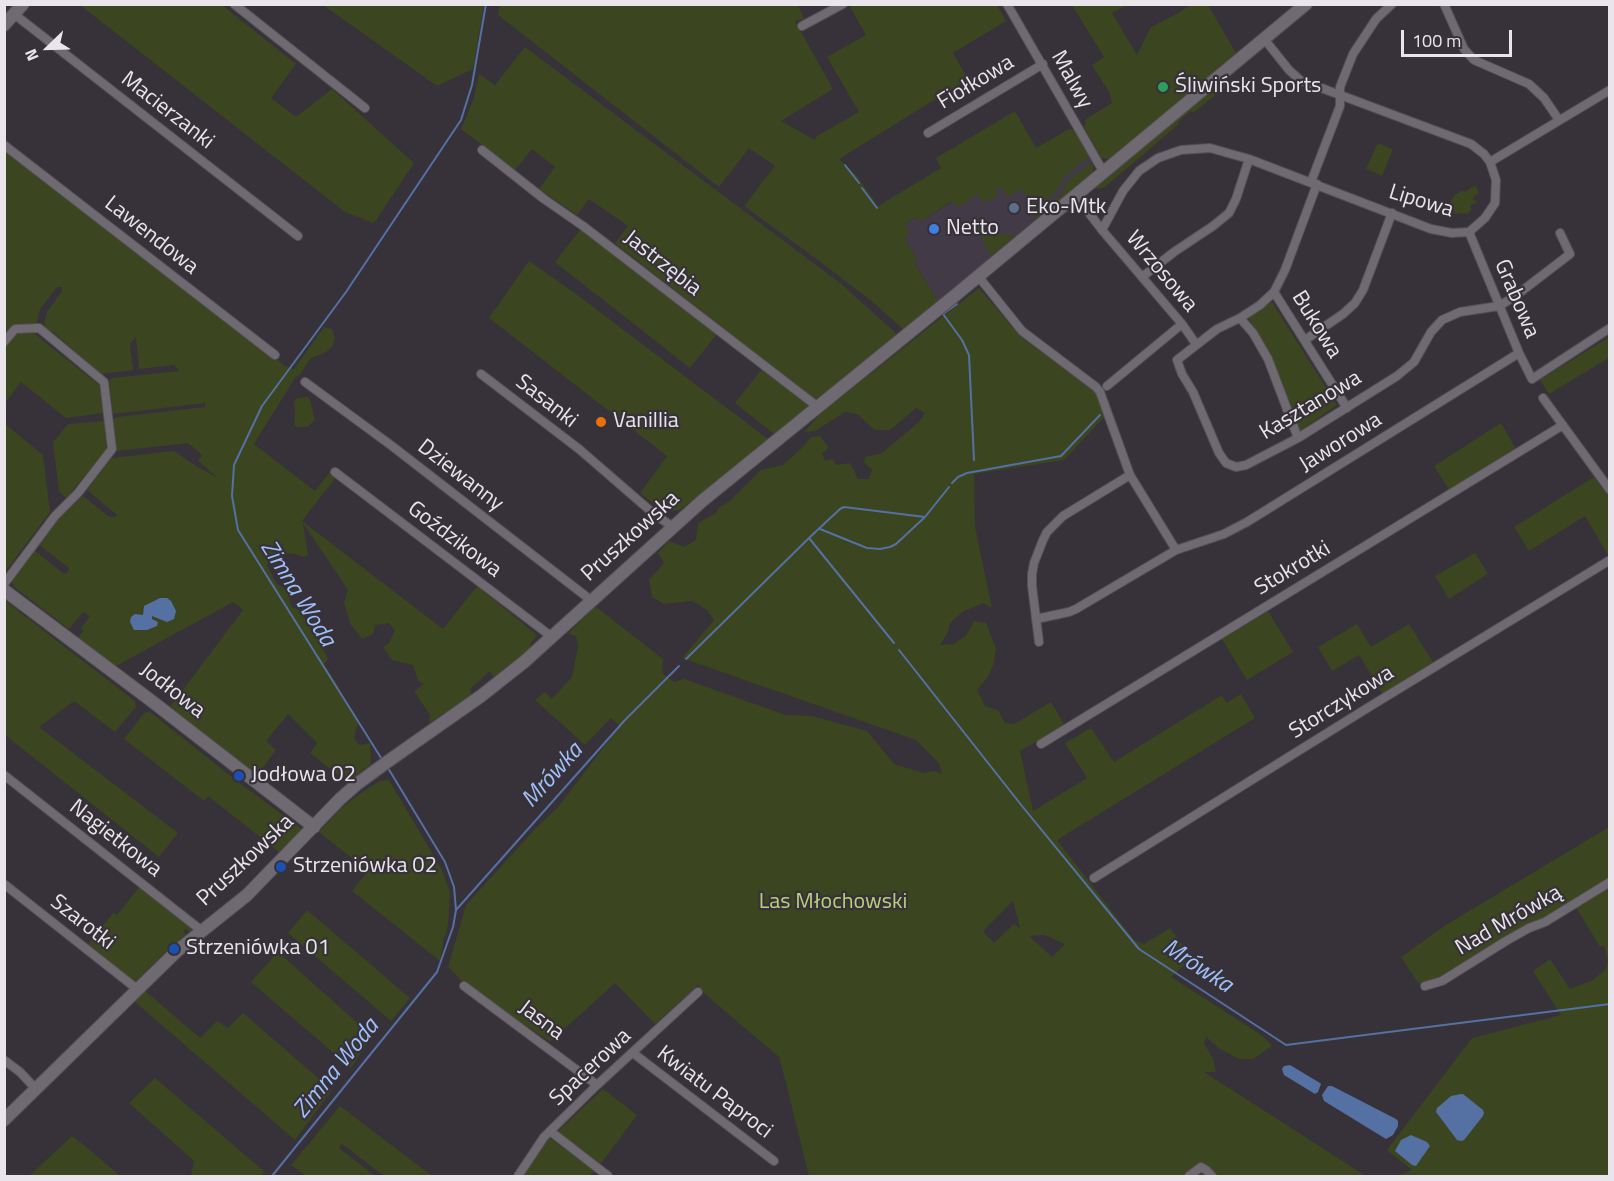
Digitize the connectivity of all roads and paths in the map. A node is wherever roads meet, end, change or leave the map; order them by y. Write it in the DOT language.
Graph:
graph roads {
  1 [pos="23,4"];
  2 [pos="234,4"];
  3 [pos="843,4"];
  4 [pos="1008,4"];
  5 [pos="1392,4"];
  6 [pos="1444,4"];
  7 [pos="1304,5"];
  8 [pos="7,21"];
  9 [pos="802,26"];
  10 [pos="1264,40"];
  11 [pos="1042,64"];
  12 [pos="1610,90"];
  13 [pos="1340,96"];
  14 [pos="365,108"];
  15 [pos="1559,120"];
  16 [pos="928,133"];
  17 [pos="4,145"];
  18 [pos="482,150"];
  19 [pos="1249,159"];
  20 [pos="1490,162"];
  21 [pos="1104,173"];
  22 [pos="1314,183"];
  23 [pos="1076,196"];
  24 [pos="1392,213"];
  25 [pos="1102,230"];
  26 [pos="1469,232"];
  27 [pos="1560,233"];
  28 [pos="298,236"];
  29 [pos="978,276"];
  30 [pos="1143,277"];
  31 [pos="1274,292"];
  32 [pos="1499,306"];
  33 [pos="1240,318"];
  34 [pos="1182,324"];
  35 [pos="1610,328"];
  36 [pos="1305,340"];
  37 [pos="4,342"];
  38 [pos="1196,344"];
  39 [pos="1519,353"];
  40 [pos="275,356"];
  41 [pos="481,374"];
  42 [pos="305,382"];
  43 [pos="1107,386"];
  44 [pos="1543,398"];
  45 [pos="818,407"];
  46 [pos="1347,408"];
  47 [pos="1563,425"];
  48 [pos="1298,438"];
  49 [pos="335,472"];
  50 [pos="1130,474"];
  51 [pos="1610,490"];
  52 [pos="673,526"];
  53 [pos="1176,550"];
  54 [pos="1610,560"];
  55 [pos="4,584"];
  56 [pos="4,590"];
  57 [pos="592,601"];
  58 [pos="1036,619"];
  59 [pos="552,637"];
  60 [pos="1039,642"];
  61 [pos="1041,744"];
  62 [pos="4,775"];
  63 [pos="314,826"];
  64 [pos="1094,878"];
  65 [pos="1610,882"];
  66 [pos="4,884"];
  67 [pos="202,931"];
  68 [pos="464,986"];
  69 [pos="1425,986"];
  70 [pos="137,989"];
  71 [pos="698,992"];
  72 [pos="633,1053"];
  73 [pos="4,1059"];
  74 [pos="597,1085"];
  75 [pos="36,1089"];
  76 [pos="4,1120"];
  77 [pos="550,1131"];
  78 [pos="774,1161"];
  79 [pos="518,1176"];
  80 [pos="608,1176"];
  81 [pos="1189,1176"];
  82 [pos="1212,1176"];
  1 -- 8 [label="street"];
  2 -- 14 [label="street"];
  3 -- 9 [label="street"];
  4 -- 11 [label="street, Malwy"];
  5 -- 13 [label="street"];
  6 -- 15 [label="street"];
  7 -- 10 [label="street, Pruszkowska"];
  8 -- 28 [label="street, Macierzanki"];
  10 -- 13 [label="street"];
  10 -- 21 [label="street, Pruszkowska"];
  11 -- 16 [label="street, Fiołkowa"];
  11 -- 21 [label="street, Malwy"];
  12 -- 15 [label="street"];
  13 -- 20 [label="street"];
  13 -- 22 [label="street"];
  15 -- 20 [label="street"];
  17 -- 40 [label="street, Lawendowa"];
  18 -- 45 [label="street, Jastrzębia"];
  19 -- 22 [label="street, Lipowa"];
  19 -- 25 [label="street, Lipowa"];
  19 -- 30 [label="street"];
  20 -- 26 [label="street, Lipowa"];
  21 -- 23 [label="street, Pruszkowska"];
  22 -- 24 [label="street, Lipowa"];
  22 -- 31 [label="street"];
  23 -- 25 [label="street, Wrzosowa"];
  23 -- 29 [label="street, Pruszkowska"];
  24 -- 26 [label="street, Lipowa"];
  24 -- 36 [label="street"];
  25 -- 30 [label="street, Wrzosowa"];
  26 -- 32 [label="street, Grabowa"];
  27 -- 32 [label="street"];
  29 -- 45 [label="street, Pruszkowska"];
  29 -- 50 [label="street"];
  30 -- 34 [label="street, Wrzosowa"];
  31 -- 33 [label="street"];
  31 -- 36 [label="street, Bukowa"];
  32 -- 39 [label="street, Grabowa"];
  32 -- 46 [label="street, Kasztanowa"];
  33 -- 38 [label="street"];
  33 -- 48 [label="street"];
  34 -- 38 [label="street, Wrzosowa"];
  34 -- 43 [label="street"];
  35 -- 39 [label="street, Grabowa"];
  36 -- 46 [label="street, Bukowa"];
  37 -- 55 [label="street"];
  38 -- 48 [label="street, Kasztanowa"];
  39 -- 53 [label="street, Jaworowa"];
  41 -- 52 [label="street, Sasanki"];
  42 -- 57 [label="street, Dziewanny"];
  44 -- 47 [label="street"];
  45 -- 52 [label="street, Pruszkowska"];
  46 -- 48 [label="street, Kasztanowa"];
  47 -- 51 [label="street"];
  47 -- 61 [label="street, Stokrotki"];
  49 -- 59 [label="street, Goździkowa"];
  50 -- 53 [label="street"];
  50 -- 58 [label="street"];
  52 -- 57 [label="street, Pruszkowska"];
  53 -- 58 [label="street, Jaworowa"];
  54 -- 64 [label="street, Storczykowa"];
  56 -- 63 [label="street, Jodłowa"];
  57 -- 59 [label="street, Pruszkowska"];
  58 -- 60 [label="street"];
  59 -- 63 [label="street, Pruszkowska"];
  62 -- 67 [label="street, Nagietkowa"];
  63 -- 67 [label="street, Pruszkowska"];
  65 -- 69 [label="street, Nad Mrówką"];
  66 -- 70 [label="street, Szarotki"];
  67 -- 70 [label="street, Pruszkowska"];
  68 -- 74 [label="street, Jasna"];
  70 -- 75 [label="street, Pruszkowska"];
  71 -- 72 [label="street, Spacerowa"];
  72 -- 74 [label="street, Spacerowa"];
  72 -- 78 [label="street, Kwiatu Paproci"];
  73 -- 75 [label="street"];
  74 -- 77 [label="street, Spacerowa"];
  75 -- 76 [label="street, Pruszkowska"];
  77 -- 79 [label="street, Spacerowa"];
  77 -- 80 [label="street"];
  81 -- 82 [label="street"];
}
